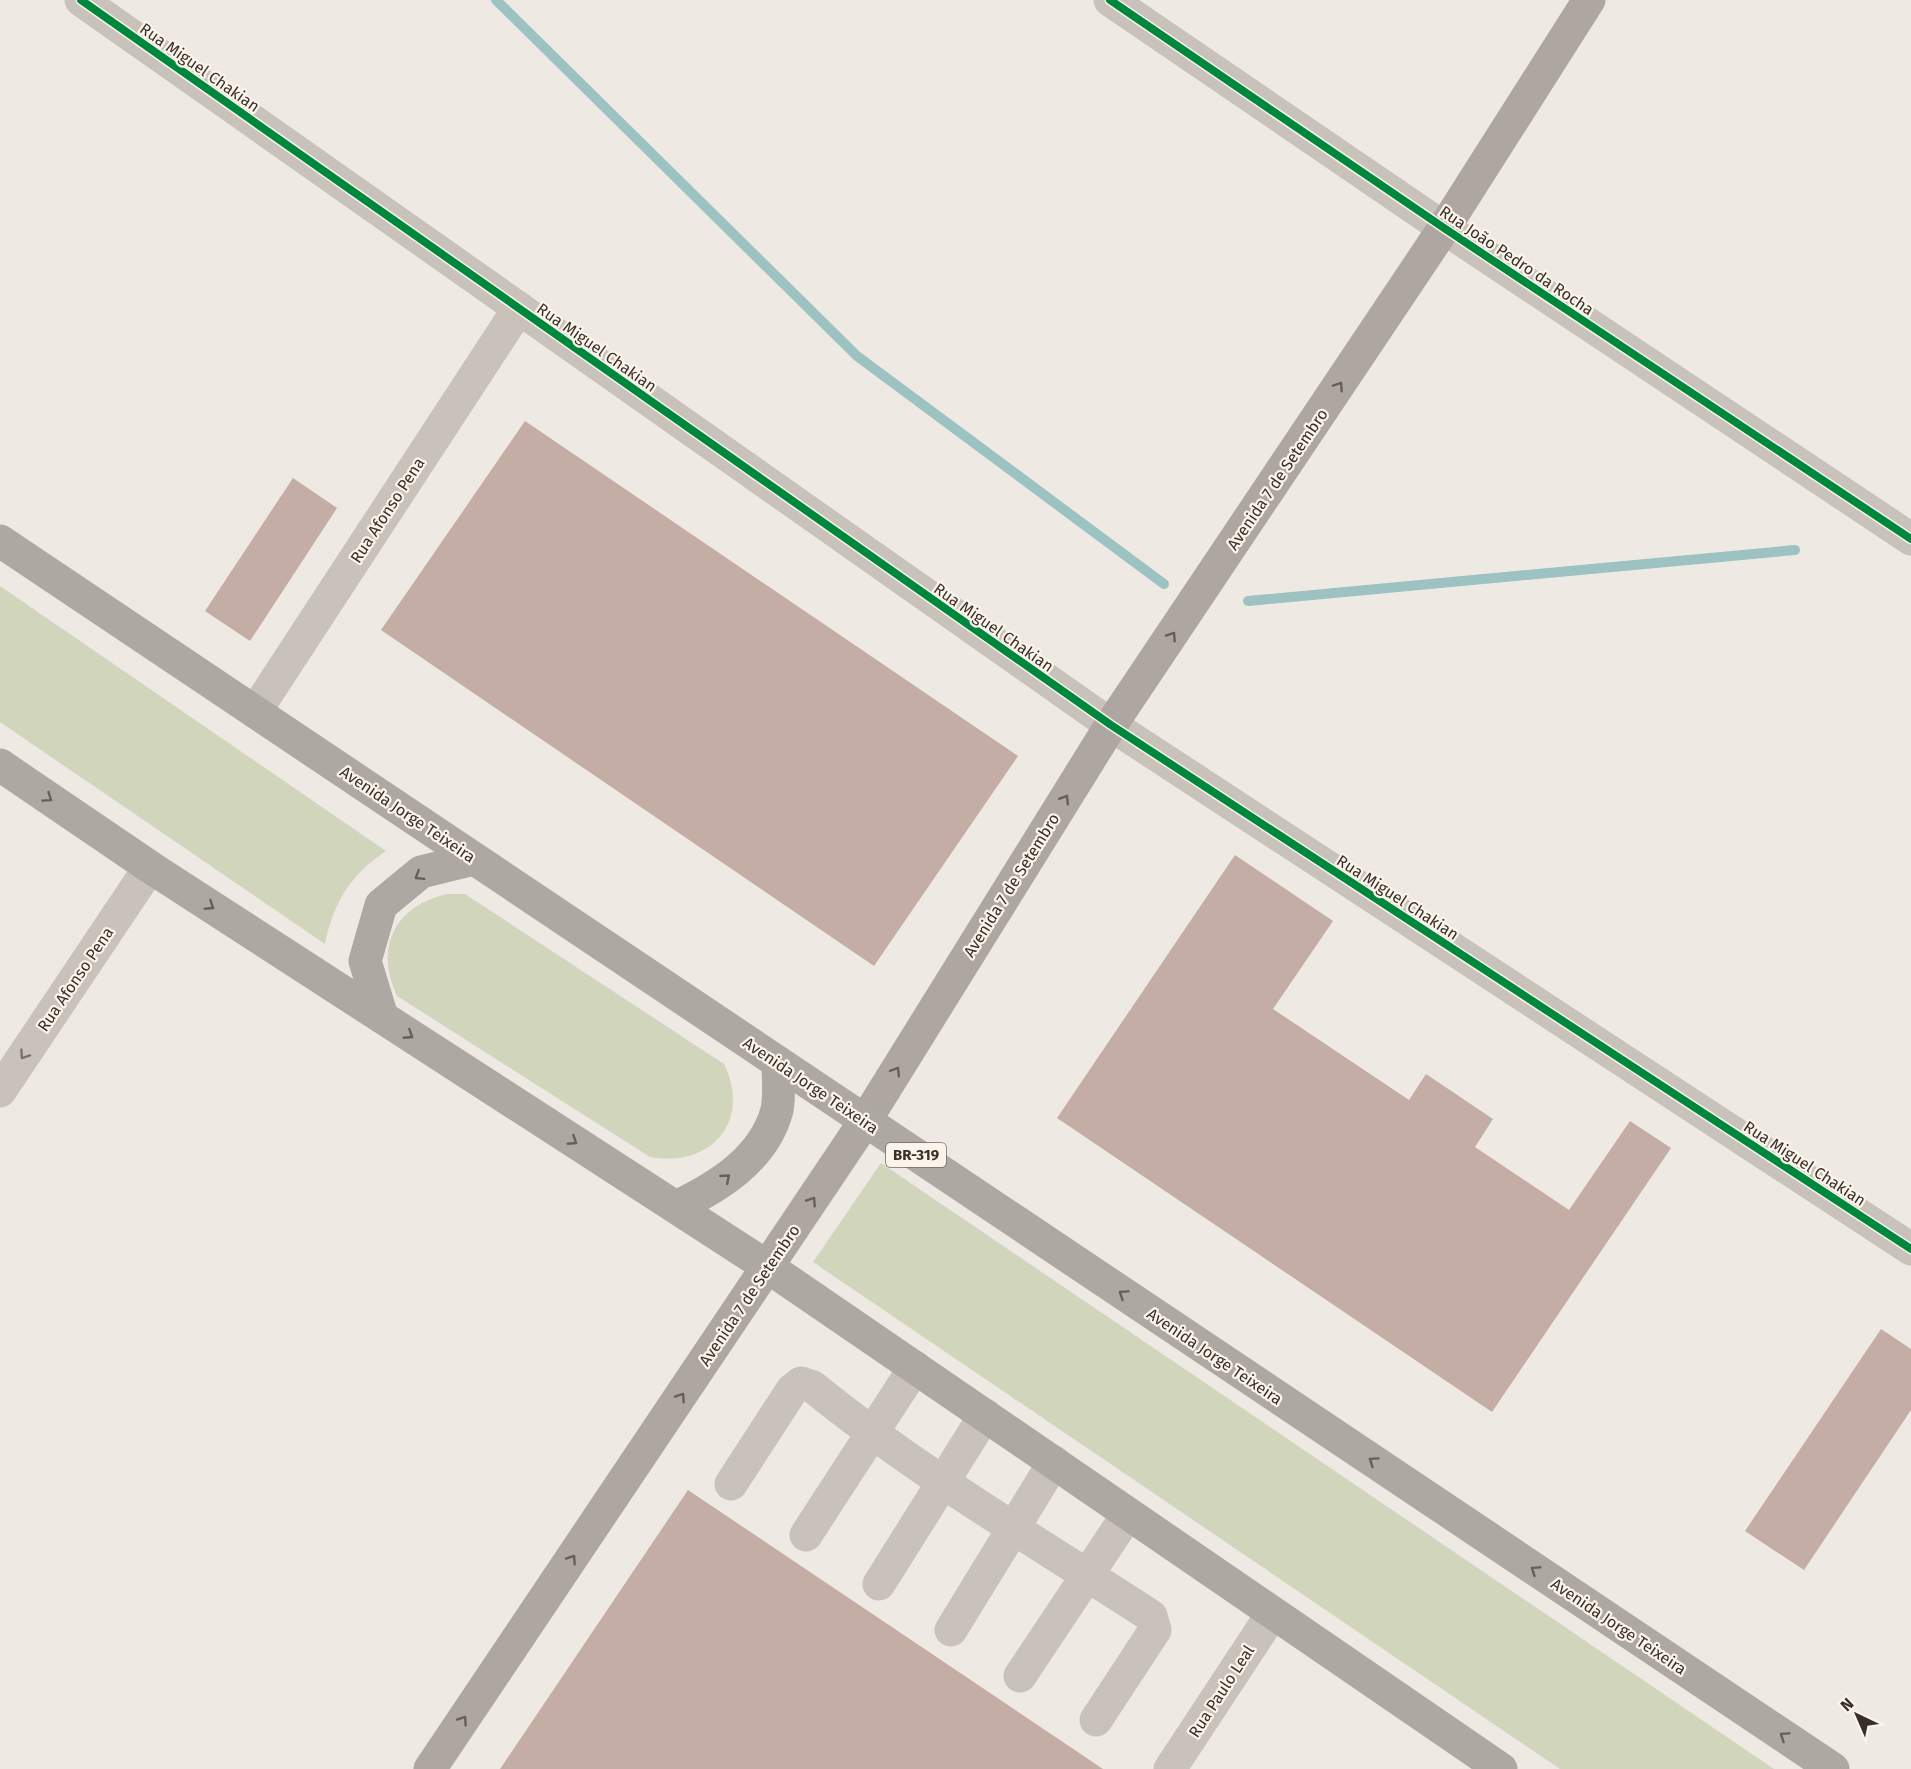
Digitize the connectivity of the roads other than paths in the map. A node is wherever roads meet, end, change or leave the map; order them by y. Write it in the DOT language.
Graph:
graph roads {
  1 [pos="81,0"];
  2 [pos="1110,0"];
  3 [pos="1589,0"];
  4 [pos="1444,228"];
  5 [pos="519,308"];
  6 [pos="1911,539"];
  7 [pos="0,541"];
  8 [pos="255,712"];
  9 [pos="1111,725"];
  10 [pos="0,765"];
  11 [pos="474,859"];
  12 [pos="150,867"];
  13 [pos="382,1017"];
  14 [pos="778,1063"];
  15 [pos="0,1091"];
  16 [pos="865,1121"];
  17 [pos="676,1207"];
  18 [pos="1911,1249"];
  19 [pos="768,1267"];
  20 [pos="915,1367"];
  21 [pos="985,1415"];
  22 [pos="872,1434"];
  23 [pos="1054,1462"];
  24 [pos="944,1483"];
  25 [pos="731,1484"];
  26 [pos="1128,1514"];
  27 [pos="1012,1529"];
  28 [pos="806,1535"];
  29 [pos="1087,1574"];
  30 [pos="879,1584"];
  31 [pos="1272,1614"];
  32 [pos="951,1630"];
  33 [pos="1020,1676"];
  34 [pos="1096,1720"];
  35 [pos="1491,1767"];
  36 [pos="430,1769"];
  37 [pos="1170,1769"];
  38 [pos="1833,1769"];
  1 -- 5 [label="street, Rua Miguel Chakian"];
  2 -- 4 [label="street, Rua João Pedro da Rocha"];
  3 -- 4 [label="main road, Avenida 7 de Setembro"];
  4 -- 6 [label="street, Rua João Pedro da Rocha"];
  9 -- 4 [label="main road, Avenida 7 de Setembro, one-way"];
  5 -- 8 [label="street, Rua Afonso Pena"];
  5 -- 9 [label="street, Rua Miguel Chakian"];
  7 -- 8 [label="highway, Avenida Jorge Teixeira / BR-319"];
  8 -- 11 [label="highway, Avenida Jorge Teixeira / BR-319"];
  16 -- 9 [label="main road, Avenida 7 de Setembro, one-way"];
  9 -- 18 [label="street, Rua Miguel Chakian"];
  10 -- 12 [label="highway, one-way"];
  11 -- 13 [label="highway, one-way"];
  11 -- 14 [label="highway, Avenida Jorge Teixeira / BR-319"];
  12 -- 13 [label="highway, one-way"];
  12 -- 15 [label="street, Rua Afonso Pena, one-way"];
  13 -- 17 [label="highway, one-way"];
  14 -- 16 [label="highway, Avenida Jorge Teixeira / BR-319"];
  17 -- 14 [label="highway, one-way"];
  19 -- 16 [label="main road, Avenida 7 de Setembro, one-way"];
  38 -- 16 [label="highway, Avenida Jorge Teixeira / BR-319, one-way"];
  17 -- 19 [label="highway"];
  19 -- 20 [label="highway"];
  36 -- 19 [label="main road, Avenida 7 de Setembro, one-way"];
  20 -- 21 [label="highway"];
  20 -- 22 [label="street"];
  21 -- 23 [label="highway"];
  21 -- 24 [label="street"];
  22 -- 24 [label="street"];
  22 -- 25 [label="street"];
  22 -- 28 [label="street"];
  23 -- 26 [label="highway"];
  23 -- 27 [label="street"];
  24 -- 27 [label="street"];
  24 -- 30 [label="street"];
  26 -- 29 [label="street"];
  26 -- 31 [label="highway"];
  27 -- 29 [label="street"];
  27 -- 32 [label="street"];
  29 -- 33 [label="street"];
  29 -- 34 [label="street"];
  31 -- 35 [label="highway"];
  31 -- 37 [label="street, Rua Paulo Leal"];
}
